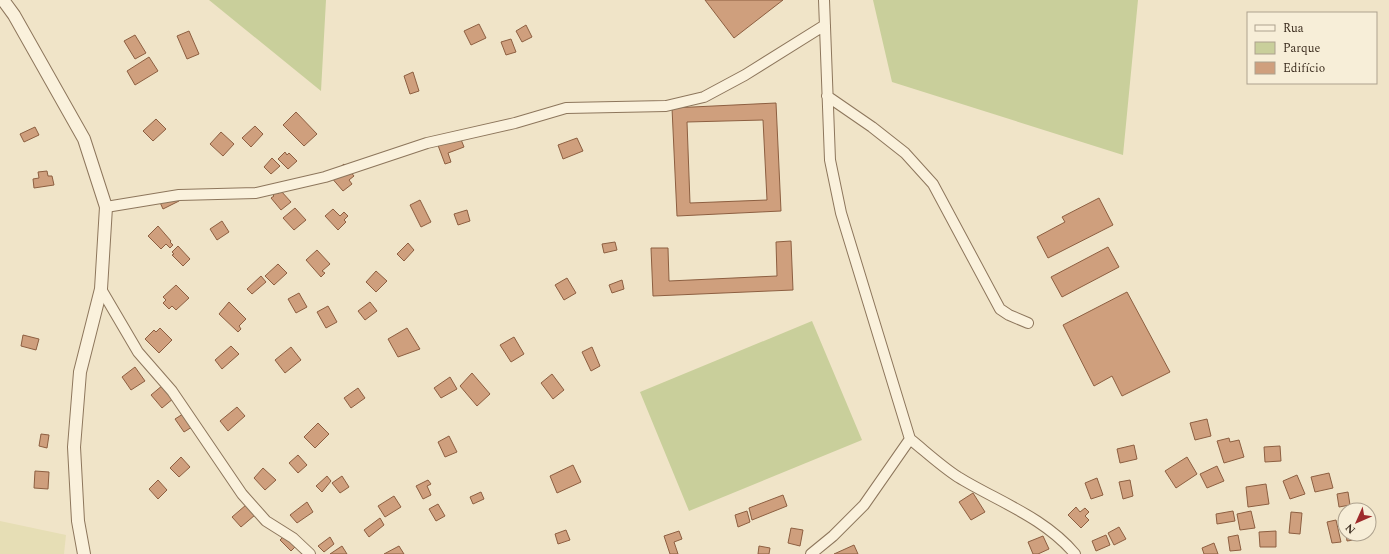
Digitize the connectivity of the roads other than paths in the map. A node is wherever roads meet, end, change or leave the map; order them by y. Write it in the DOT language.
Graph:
graph roads {
  1 [pos="4,0"];
  2 [pos="824,0"];
  3 [pos="825,25"];
  4 [pos="827,96"];
  5 [pos="106,207"];
  6 [pos="101,289"];
  7 [pos="1028,323"];
  8 [pos="910,438"];
  9 [pos="84,554"];
  10 [pos="310,554"];
  11 [pos="811,554"];
  12 [pos="1075,554"];
  1 -- 5 [label="street"];
  2 -- 3 [label="street"];
  3 -- 4 [label="street"];
  3 -- 5 [label="street"];
  4 -- 7 [label="street"];
  4 -- 8 [label="street"];
  5 -- 6 [label="street"];
  6 -- 9 [label="street"];
  6 -- 10 [label="street"];
  8 -- 11 [label="street"];
  8 -- 12 [label="street"];
}
